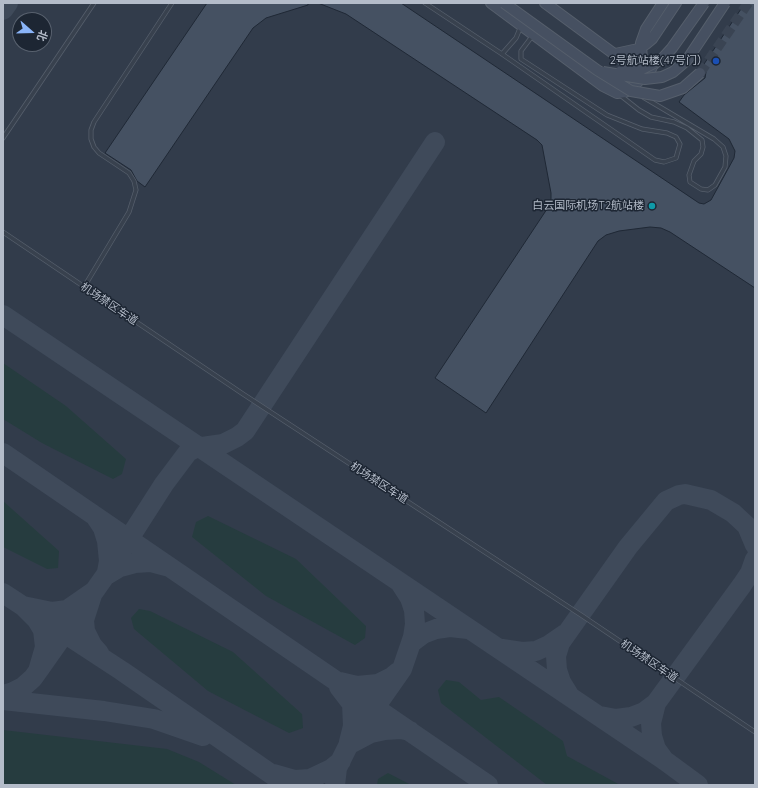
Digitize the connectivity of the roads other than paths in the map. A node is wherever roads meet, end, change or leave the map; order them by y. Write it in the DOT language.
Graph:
graph roads {
  1 [pos="94,3"];
  2 [pos="172,3"];
  3 [pos="425,3"];
  4 [pos="491,3"];
  5 [pos="504,3"];
  6 [pos="545,3"];
  7 [pos="663,3"];
  8 [pos="676,3"];
  9 [pos="699,3"];
  10 [pos="704,3"];
  11 [pos="725,3"];
  12 [pos="521,25"];
  13 [pos="534,34"];
  14 [pos="640,48"];
  15 [pos="502,54"];
  16 [pos="615,54"];
  17 [pos="651,68"];
  18 [pos="597,70"];
  19 [pos="700,73"];
  20 [pos="631,89"];
  21 [pos="617,93"];
  22 [pos="3,138"];
  23 [pos="3,232"];
  24 [pos="84,287"];
  25 [pos="755,732"];
  1 -- 22 [label="lane"];
  2 -- 24 [label="lane"];
  3 -- 15 [label="lane"];
  4 -- 12 [label="street"];
  5 -- 18 [label="street, bridge"];
  6 -- 16 [label="street"];
  7 -- 14 [label="street"];
  8 -- 14 [label="street"];
  9 -- 17 [label="street"];
  10 -- 18 [label="street, bridge"];
  11 -- 18 [label="street, bridge"];
  12 -- 13 [label="street"];
  12 -- 15 [label="lane"];
  13 -- 15 [label="lane"];
  13 -- 21 [label="street"];
  14 -- 16 [label="street"];
  14 -- 17 [label="street"];
  16 -- 17 [label="street"];
  17 -- 20 [label="street"];
  18 -- 19 [label="street, bridge"];
  20 -- 21 [label="street"];
  20 -- 21 [label="lane"];
  23 -- 24 [label="lane, 机场禁区车道"];
  24 -- 25 [label="lane, 机场禁区车道"];
}
